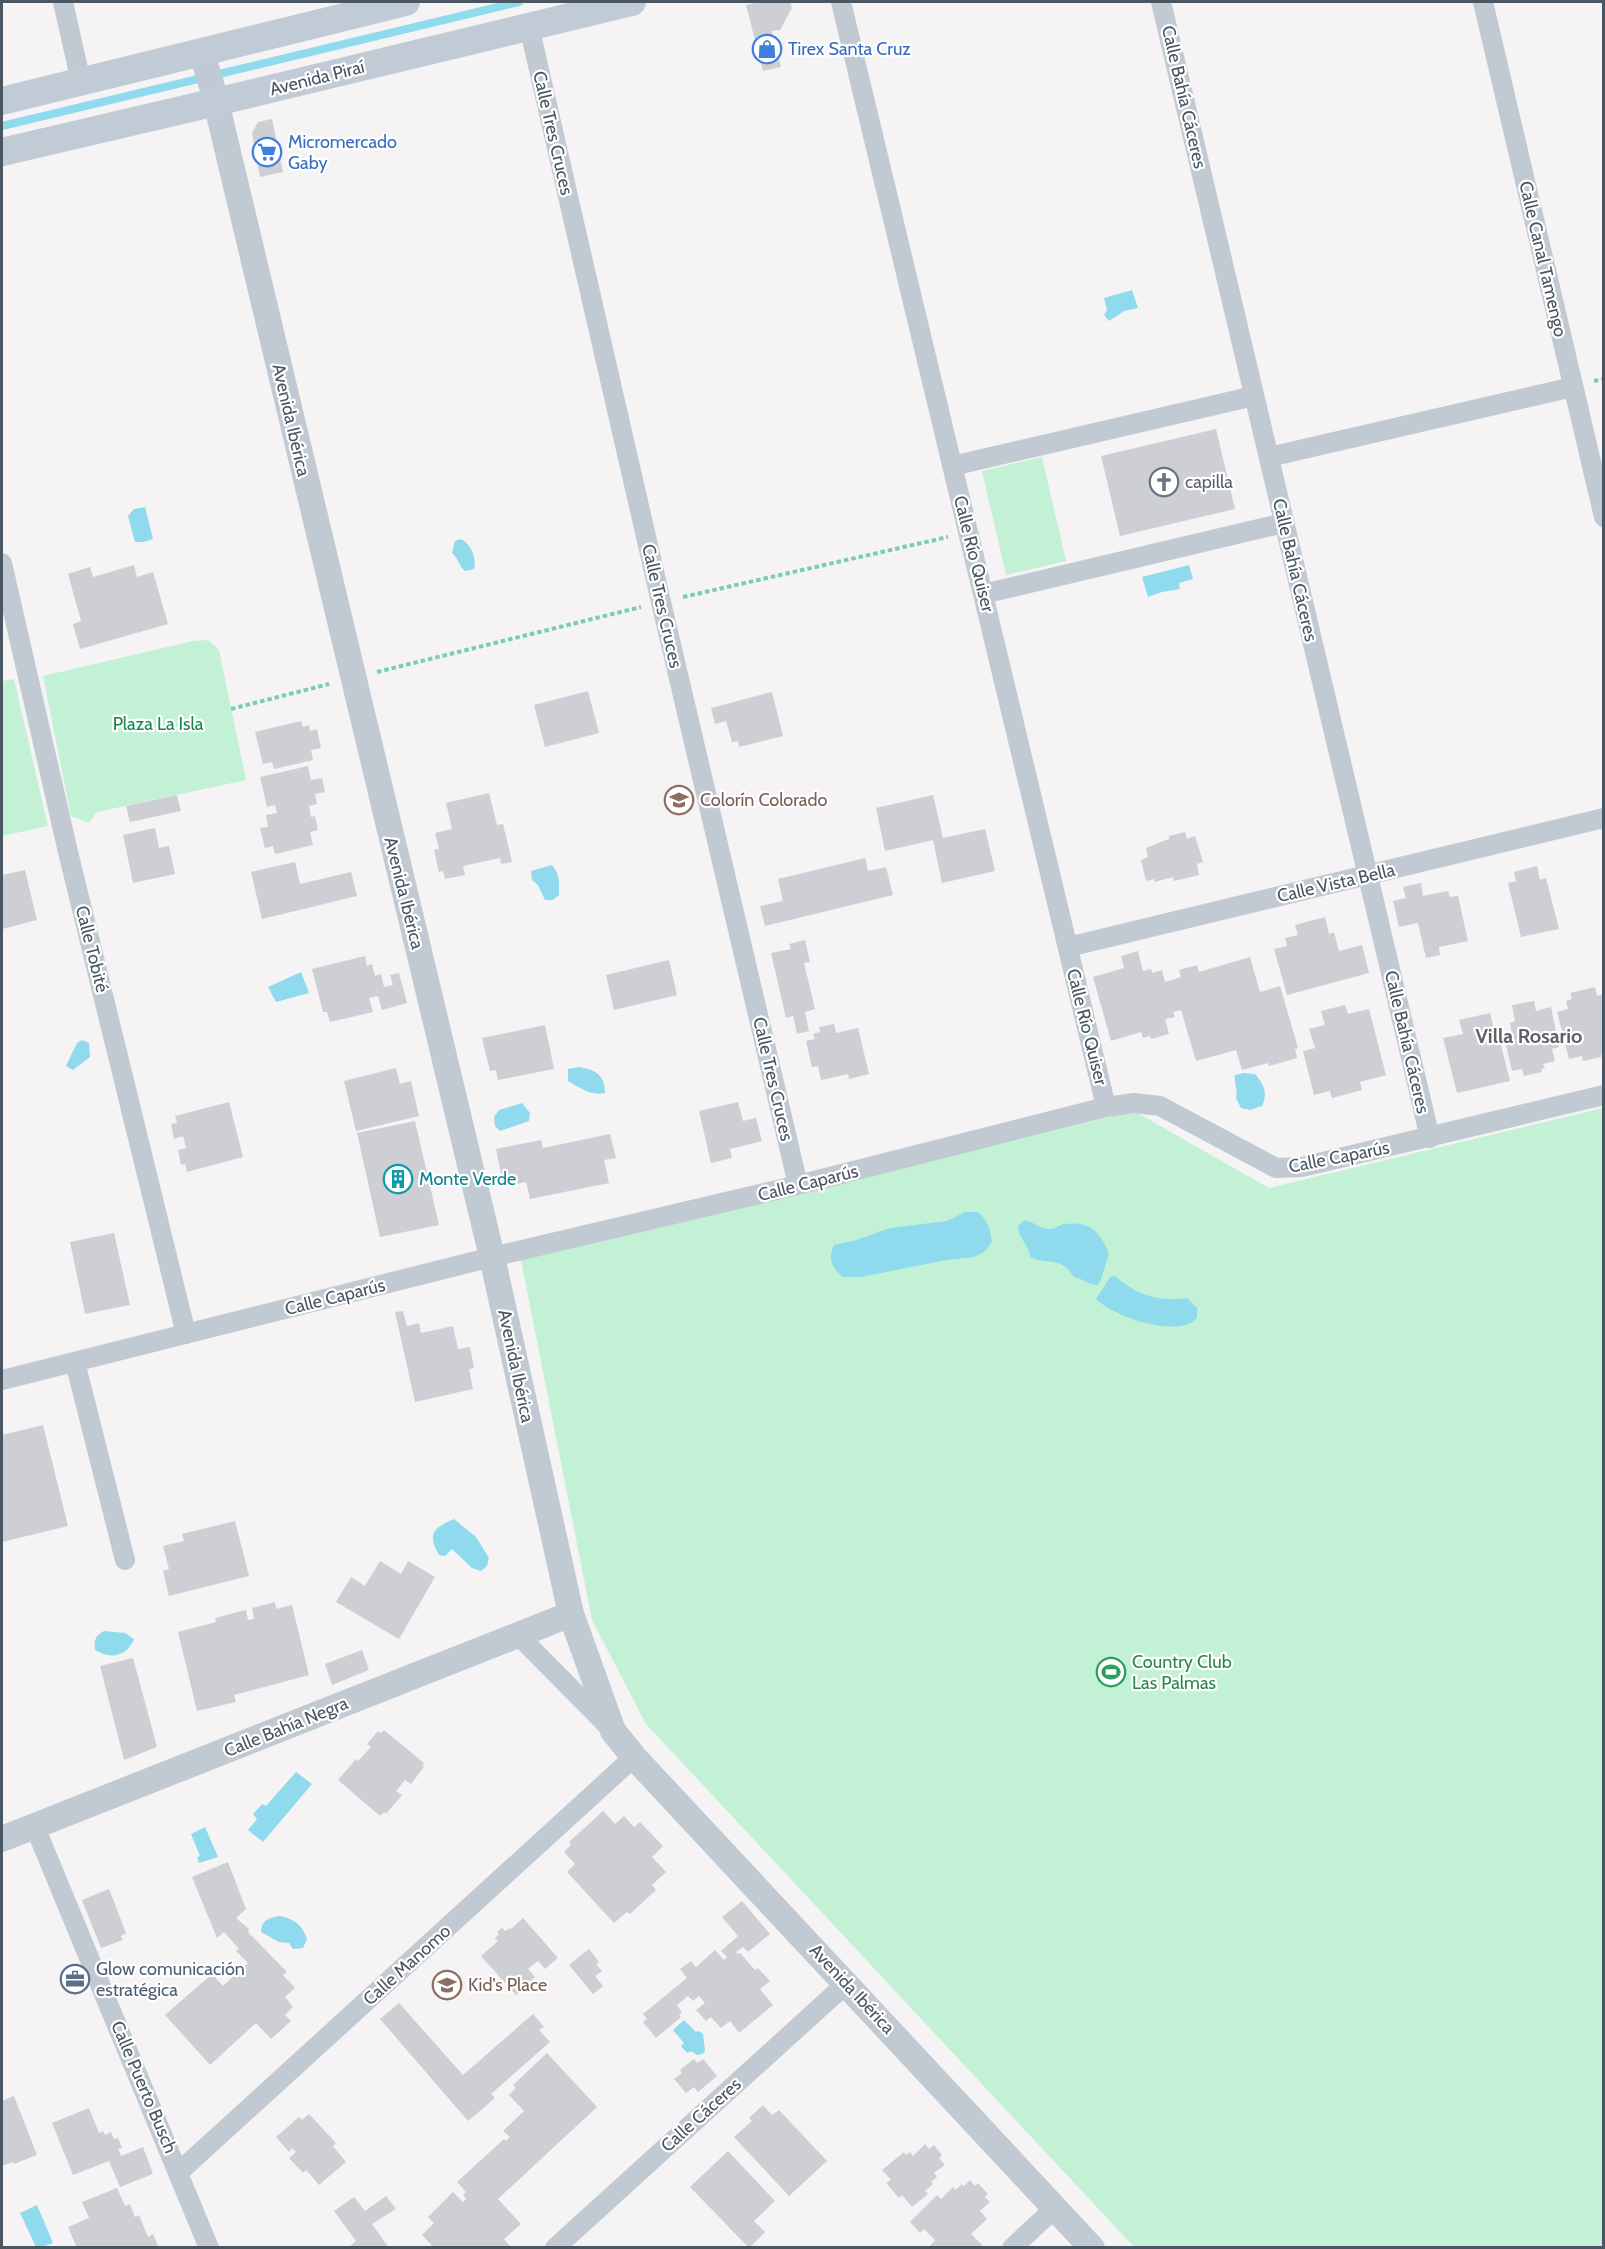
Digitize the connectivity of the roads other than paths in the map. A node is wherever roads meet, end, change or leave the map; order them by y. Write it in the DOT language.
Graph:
graph roads {
  1 [pos="63,2"];
  2 [pos="406,2"];
  3 [pos="632,2"];
  4 [pos="841,2"];
  5 [pos="1161,2"];
  6 [pos="1483,2"];
  7 [pos="341,9"];
  8 [pos="529,26"];
  9 [pos="203,55"];
  10 [pos="81,82"];
  11 [pos="216,100"];
  12 [pos="2,101"];
  13 [pos="2,152"];
  14 [pos="1573,387"];
  15 [pos="1254,396"];
  16 [pos="1269,458"];
  17 [pos="952,466"];
  18 [pos="1604,517"];
  19 [pos="1284,523"];
  20 [pos="2,563"];
  21 [pos="983,594"];
  22 [pos="1604,818"];
  23 [pos="1368,876"];
  24 [pos="1068,946"];
  25 [pos="1604,1095"];
  26 [pos="1107,1107"];
  27 [pos="1430,1138"];
  28 [pos="798,1185"];
  29 [pos="492,1257"];
  30 [pos="186,1334"];
  31 [pos="75,1362"];
  32 [pos="2,1380"];
  33 [pos="125,1560"];
  34 [pos="571,1614"];
  35 [pos="518,1635"];
  36 [pos="613,1731"];
  37 [pos="634,1757"];
  38 [pos="35,1827"];
  39 [pos="2,1839"];
  40 [pos="847,1983"];
  41 [pos="179,2172"];
  42 [pos="1055,2208"];
  43 [pos="209,2247"];
  44 [pos="555,2247"];
  45 [pos="1012,2247"];
  46 [pos="1092,2247"];
  1 -- 10 [label="street"];
  2 -- 7 [label="main road"];
  3 -- 8 [label="main road, Avenida Piraí"];
  4 -- 17 [label="street, Calle Río Quiser"];
  5 -- 15 [label="street, Calle Bahía Cáceres"];
  6 -- 14 [label="street, Calle Canal Tamengo"];
  7 -- 9 [label="main road"];
  8 -- 11 [label="main road, Avenida Piraí"];
  8 -- 28 [label="street, Calle Tres Cruces"];
  9 -- 10 [label="main road"];
  9 -- 11 [label="street, Avenida Ibérica"];
  10 -- 12 [label="main road"];
  11 -- 13 [label="main road, Avenida Piraí"];
  11 -- 29 [label="street, Avenida Ibérica"];
  14 -- 16 [label="street"];
  14 -- 18 [label="street, Calle Canal Tamengo"];
  15 -- 16 [label="street, Calle Bahía Cáceres"];
  15 -- 17 [label="street"];
  16 -- 19 [label="street, Calle Bahía Cáceres"];
  17 -- 21 [label="street, Calle Río Quiser"];
  19 -- 21 [label="street"];
  19 -- 23 [label="street, Calle Bahía Cáceres"];
  20 -- 30 [label="street, Calle Tobité"];
  21 -- 24 [label="street, Calle Río Quiser"];
  22 -- 23 [label="street, Calle Vista Bella"];
  23 -- 24 [label="street, Calle Vista Bella"];
  23 -- 27 [label="street, Calle Bahía Cáceres"];
  24 -- 26 [label="street, Calle Río Quiser"];
  25 -- 27 [label="street, Calle Caparús"];
  26 -- 27 [label="street, Calle Caparús"];
  26 -- 28 [label="street, Calle Caparús"];
  28 -- 29 [label="street, Calle Caparús"];
  29 -- 30 [label="street, Calle Caparús"];
  29 -- 34 [label="street, Avenida Ibérica"];
  30 -- 31 [label="street, Calle Caparús"];
  31 -- 32 [label="street, Calle Caparús"];
  31 -- 33 [label="street"];
  34 -- 35 [label="street, Calle Bahía Negra"];
  34 -- 36 [label="street, Avenida Ibérica"];
  35 -- 36 [label="street, Avenida Ibérica"];
  35 -- 38 [label="street, Calle Bahía Negra"];
  36 -- 37 [label="street, Avenida Ibérica"];
  37 -- 40 [label="street, Avenida Ibérica"];
  37 -- 41 [label="street, Calle Manomo"];
  38 -- 39 [label="street, Calle Bahía Negra"];
  38 -- 41 [label="street, Calle Puerto Busch"];
  40 -- 42 [label="street, Avenida Ibérica"];
  40 -- 44 [label="street, Calle Cáceres"];
  41 -- 43 [label="street, Calle Puerto Busch"];
  42 -- 45 [label="street"];
  42 -- 46 [label="street, Avenida Ibérica"];
}
